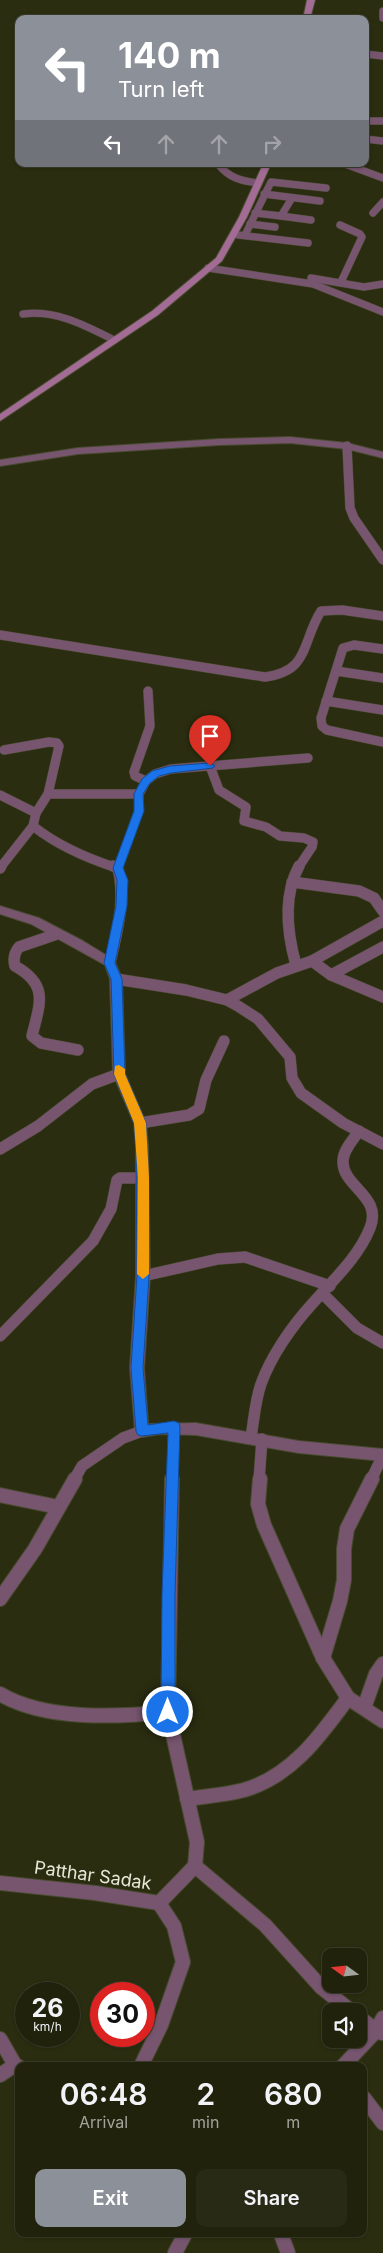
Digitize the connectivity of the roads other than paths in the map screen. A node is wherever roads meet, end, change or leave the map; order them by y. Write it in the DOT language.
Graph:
graph roads {
  1 [pos="311,0"];
  2 [pos="383,12"];
  3 [pos="307,15"];
  4 [pos="383,18"];
  5 [pos="369,54"];
  6 [pos="383,56"];
  7 [pos="369,121"];
  8 [pos="383,121"];
  9 [pos="369,139"];
  10 [pos="383,141"];
  11 [pos="221,167"];
  12 [pos="266,167"];
  13 [pos="353,167"];
  14 [pos="383,178"];
  15 [pos="258,183"];
  16 [pos="326,188"];
  17 [pos="264,194"];
  18 [pos="292,198"];
  19 [pos="320,201"];
  20 [pos="383,202"];
  21 [pos="255,213"];
  22 [pos="373,213"];
  23 [pos="281,216"];
  24 [pos="311,220"];
  25 [pos="250,224"];
  26 [pos="340,224"];
  27 [pos="275,227"];
  28 [pos="233,234"];
  29 [pos="245,235"];
  30 [pos="308,243"];
  31 [pos="208,268"];
  32 [pos="279,278"];
  33 [pos="341,282"];
  34 [pos="383,284"];
  35 [pos="383,312"];
  36 [pos="23,314"];
  37 [pos="114,340"];
  38 [pos="0,418"];
  39 [pos="347,446"];
  40 [pos="383,455"];
  41 [pos="0,463"];
  42 [pos="379,548"];
  43 [pos="383,560"];
  44 [pos="383,616"];
  45 [pos="0,635"];
  46 [pos="383,649"];
  47 [pos="336,671"];
  48 [pos="383,678"];
  49 [pos="148,691"];
  50 [pos="326,701"];
  51 [pos="383,710"];
  52 [pos="383,742"];
  53 [pos="4,750"];
  54 [pos="308,758"];
  55 [pos="210,766"];
  56 [pos="146,781"];
  57 [pos="48,794"];
  58 [pos="138,794"];
  59 [pos="0,795"];
  60 [pos="36,813"];
  61 [pos="33,826"];
  62 [pos="0,868"];
  63 [pos="118,868"];
  64 [pos="292,882"];
  65 [pos="0,910"];
  66 [pos="383,911"];
  67 [pos="383,921"];
  68 [pos="57,934"];
  69 [pos="383,947"];
  70 [pos="312,961"];
  71 [pos="110,963"];
  72 [pos="296,965"];
  73 [pos="331,976"];
  74 [pos="116,979"];
  75 [pos="383,998"];
  76 [pos="227,1000"];
  77 [pos="224,1041"];
  78 [pos="78,1050"];
  79 [pos="119,1074"];
  80 [pos="140,1123"];
  81 [pos="360,1132"];
  82 [pos="383,1144"];
  83 [pos="0,1148"];
  84 [pos="144,1178"];
  85 [pos="143,1276"];
  86 [pos="326,1289"];
  87 [pos="0,1336"];
  88 [pos="383,1343"];
  89 [pos="174,1427"];
  90 [pos="142,1431"];
  91 [pos="256,1438"];
  92 [pos="383,1455"];
  93 [pos="0,1495"];
  94 [pos="58,1507"];
  95 [pos="0,1599"];
  96 [pos="323,1658"];
  97 [pos="383,1664"];
  98 [pos="0,1694"];
  99 [pos="348,1698"];
  100 [pos="364,1708"];
  101 [pos="168,1712"];
  102 [pos="383,1721"];
  103 [pos="187,1798"];
  104 [pos="195,1866"];
  105 [pos="0,1883"];
  106 [pos="159,1902"];
  107 [pos="341,2003"];
  108 [pos="367,2021"];
  109 [pos="381,2028"];
  110 [pos="0,2039"];
  111 [pos="143,2062"];
  112 [pos="348,2062"];
  113 [pos="15,2063"];
  114 [pos="15,2067"];
  115 [pos="0,2075"];
  116 [pos="367,2102"];
  117 [pos="383,2123"];
  118 [pos="183,2237"];
  119 [pos="281,2237"];
  120 [pos="175,2253"];
  121 [pos="288,2253"];
  1 -- 3 [label="main road"];
  2 -- 4 [label="street"];
  5 -- 6 [label="street"];
  7 -- 8 [label="street"];
  9 -- 10 [label="street"];
  11 -- 15 [label="street"];
  12 -- 15 [label="main road"];
  13 -- 14 [label="street"];
  15 -- 28 [label="main road"];
  16 -- 17 [label="street"];
  17 -- 18 [label="street"];
  17 -- 21 [label="street"];
  18 -- 19 [label="street"];
  18 -- 23 [label="street"];
  20 -- 22 [label="street"];
  21 -- 23 [label="street"];
  21 -- 25 [label="street"];
  23 -- 24 [label="street"];
  25 -- 27 [label="street"];
  25 -- 29 [label="street"];
  26 -- 33 [label="street"];
  28 -- 29 [label="street"];
  28 -- 31 [label="main road"];
  29 -- 30 [label="street"];
  31 -- 32 [label="street"];
  31 -- 37 [label="main road"];
  32 -- 33 [label="street"];
  32 -- 35 [label="street"];
  33 -- 34 [label="street"];
  36 -- 37 [label="street"];
  37 -- 38 [label="main road"];
  39 -- 40 [label="street"];
  39 -- 41 [label="street"];
  39 -- 42 [label="street"];
  42 -- 43 [label="street"];
  44 -- 45 [label="street"];
  46 -- 47 [label="street"];
  47 -- 48 [label="street"];
  47 -- 50 [label="street"];
  49 -- 56 [label="street"];
  50 -- 51 [label="street"];
  50 -- 52 [label="street"];
  53 -- 57 [label="street"];
  54 -- 55 [label="street"];
  55 -- 56 [label="street"];
  55 -- 64 [label="street"];
  56 -- 58 [label="street"];
  57 -- 58 [label="street"];
  57 -- 60 [label="street"];
  58 -- 63 [label="street"];
  59 -- 60 [label="street"];
  60 -- 61 [label="street"];
  61 -- 62 [label="street"];
  61 -- 63 [label="street"];
  63 -- 71 [label="street"];
  64 -- 66 [label="street"];
  64 -- 72 [label="street"];
  65 -- 68 [label="street"];
  67 -- 70 [label="street"];
  68 -- 71 [label="street"];
  68 -- 78 [label="street"];
  69 -- 73 [label="street"];
  70 -- 72 [label="street"];
  70 -- 73 [label="street"];
  71 -- 74 [label="street"];
  72 -- 76 [label="street"];
  73 -- 75 [label="street"];
  74 -- 76 [label="street"];
  74 -- 79 [label="street"];
  76 -- 81 [label="street"];
  77 -- 80 [label="street"];
  79 -- 80 [label="street"];
  79 -- 83 [label="street"];
  80 -- 84 [label="street"];
  81 -- 82 [label="street"];
  81 -- 86 [label="street"];
  84 -- 85 [label="street"];
  84 -- 87 [label="street"];
  85 -- 86 [label="street"];
  85 -- 90 [label="street"];
  86 -- 88 [label="street"];
  86 -- 91 [label="street"];
  89 -- 90 [label="street"];
  89 -- 91 [label="street"];
  89 -- 101 [label="street"];
  90 -- 94 [label="street"];
  91 -- 92 [label="street"];
  91 -- 96 [label="street"];
  92 -- 96 [label="street"];
  93 -- 94 [label="street"];
  94 -- 95 [label="street"];
  96 -- 99 [label="street"];
  97 -- 100 [label="street"];
  98 -- 101 [label="street"];
  99 -- 100 [label="street"];
  99 -- 103 [label="street"];
  100 -- 102 [label="street"];
  101 -- 103 [label="street"];
  103 -- 104 [label="street"];
  104 -- 106 [label="street, Patthar Sadak"];
  104 -- 107 [label="street"];
  105 -- 106 [label="street, Patthar Sadak"];
  106 -- 111 [label="street"];
  108 -- 109 [label="street"];
  109 -- 112 [label="street"];
  110 -- 113 [label="street"];
  114 -- 115 [label="street"];
  116 -- 117 [label="street"];
  118 -- 120 [label="street"];
  119 -- 121 [label="street"];
}
